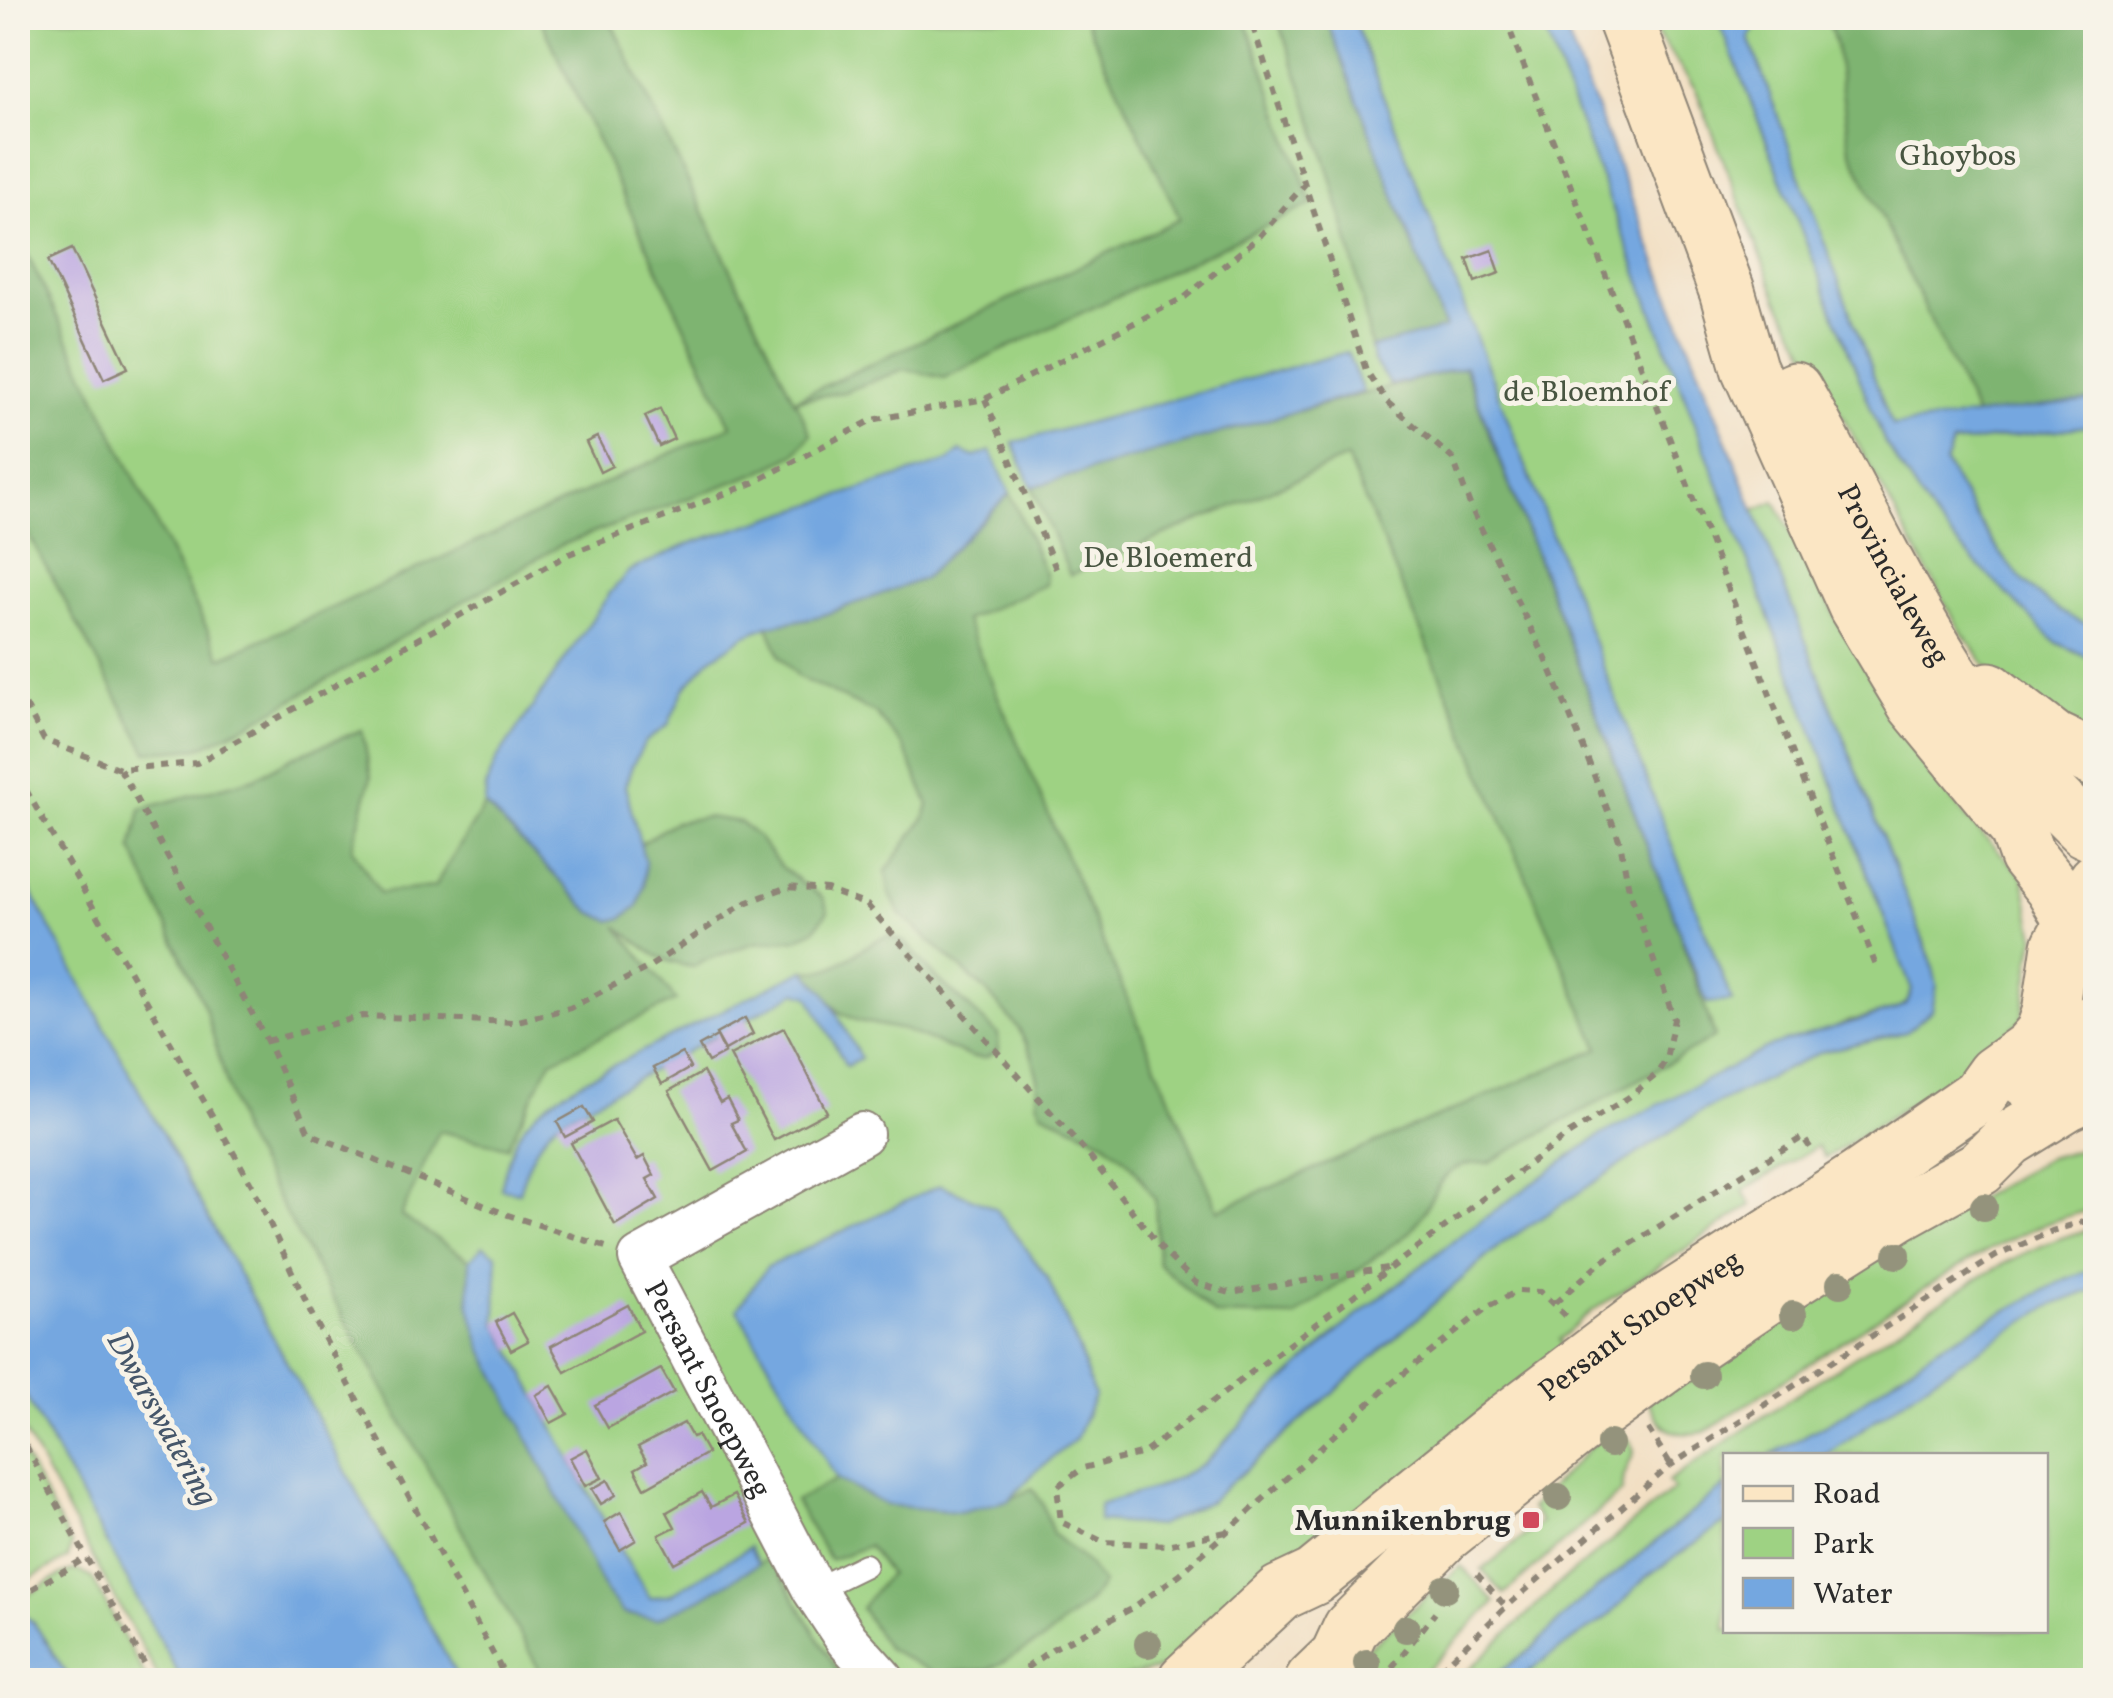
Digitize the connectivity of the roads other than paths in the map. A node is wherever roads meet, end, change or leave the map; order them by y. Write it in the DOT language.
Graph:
graph roads {
  1 [pos="1625,18"];
  2 [pos="1727,291"];
  3 [pos="1932,644"];
  4 [pos="2096,760"];
  5 [pos="2091,893"];
  6 [pos="2094,1027"];
  7 [pos="2096,1090"];
  8 [pos="1980,1095"];
  9 [pos="2096,1124"];
  10 [pos="862,1134"];
  11 [pos="1980,1168"];
  12 [pos="865,1565"];
  13 [pos="1314,1577"];
  14 [pos="814,1590"];
  15 [pos="1351,1628"];
  16 [pos="884,1680"];
  17 [pos="1186,1680"];
  18 [pos="1226,1680"];
  19 [pos="1282,1680"];
  20 [pos="1313,1680"];
  1 -- 2 [label="main road, Provincialeweg"];
  2 -- 3 [label="main road, Provincialeweg"];
  2 -- 5 [label="main road, Provincialeweg"];
  3 -- 4 [label="main road"];
  3 -- 5 [label="main road, Provincialeweg"];
  5 -- 6 [label="main road"];
  5 -- 8 [label="main road, Persant Snoepweg"];
  6 -- 8 [label="main road, Persant Snoepweg"];
  7 -- 11 [label="main road, Persant Snoepweg"];
  8 -- 13 [label="main road, Persant Snoepweg"];
  9 -- 11 [label="main road, Persant Snoepweg"];
  10 -- 14 [label="street, Persant Snoepweg"];
  11 -- 15 [label="main road, Persant Snoepweg"];
  12 -- 14 [label="lane"];
  13 -- 17 [label="main road, Persant Snoepweg"];
  13 -- 18 [label="main road, Persant Snoepweg"];
  14 -- 16 [label="street, Persant Snoepweg"];
  15 -- 19 [label="main road, Persant Snoepweg"];
  15 -- 20 [label="main road, Persant Snoepweg"];
}
